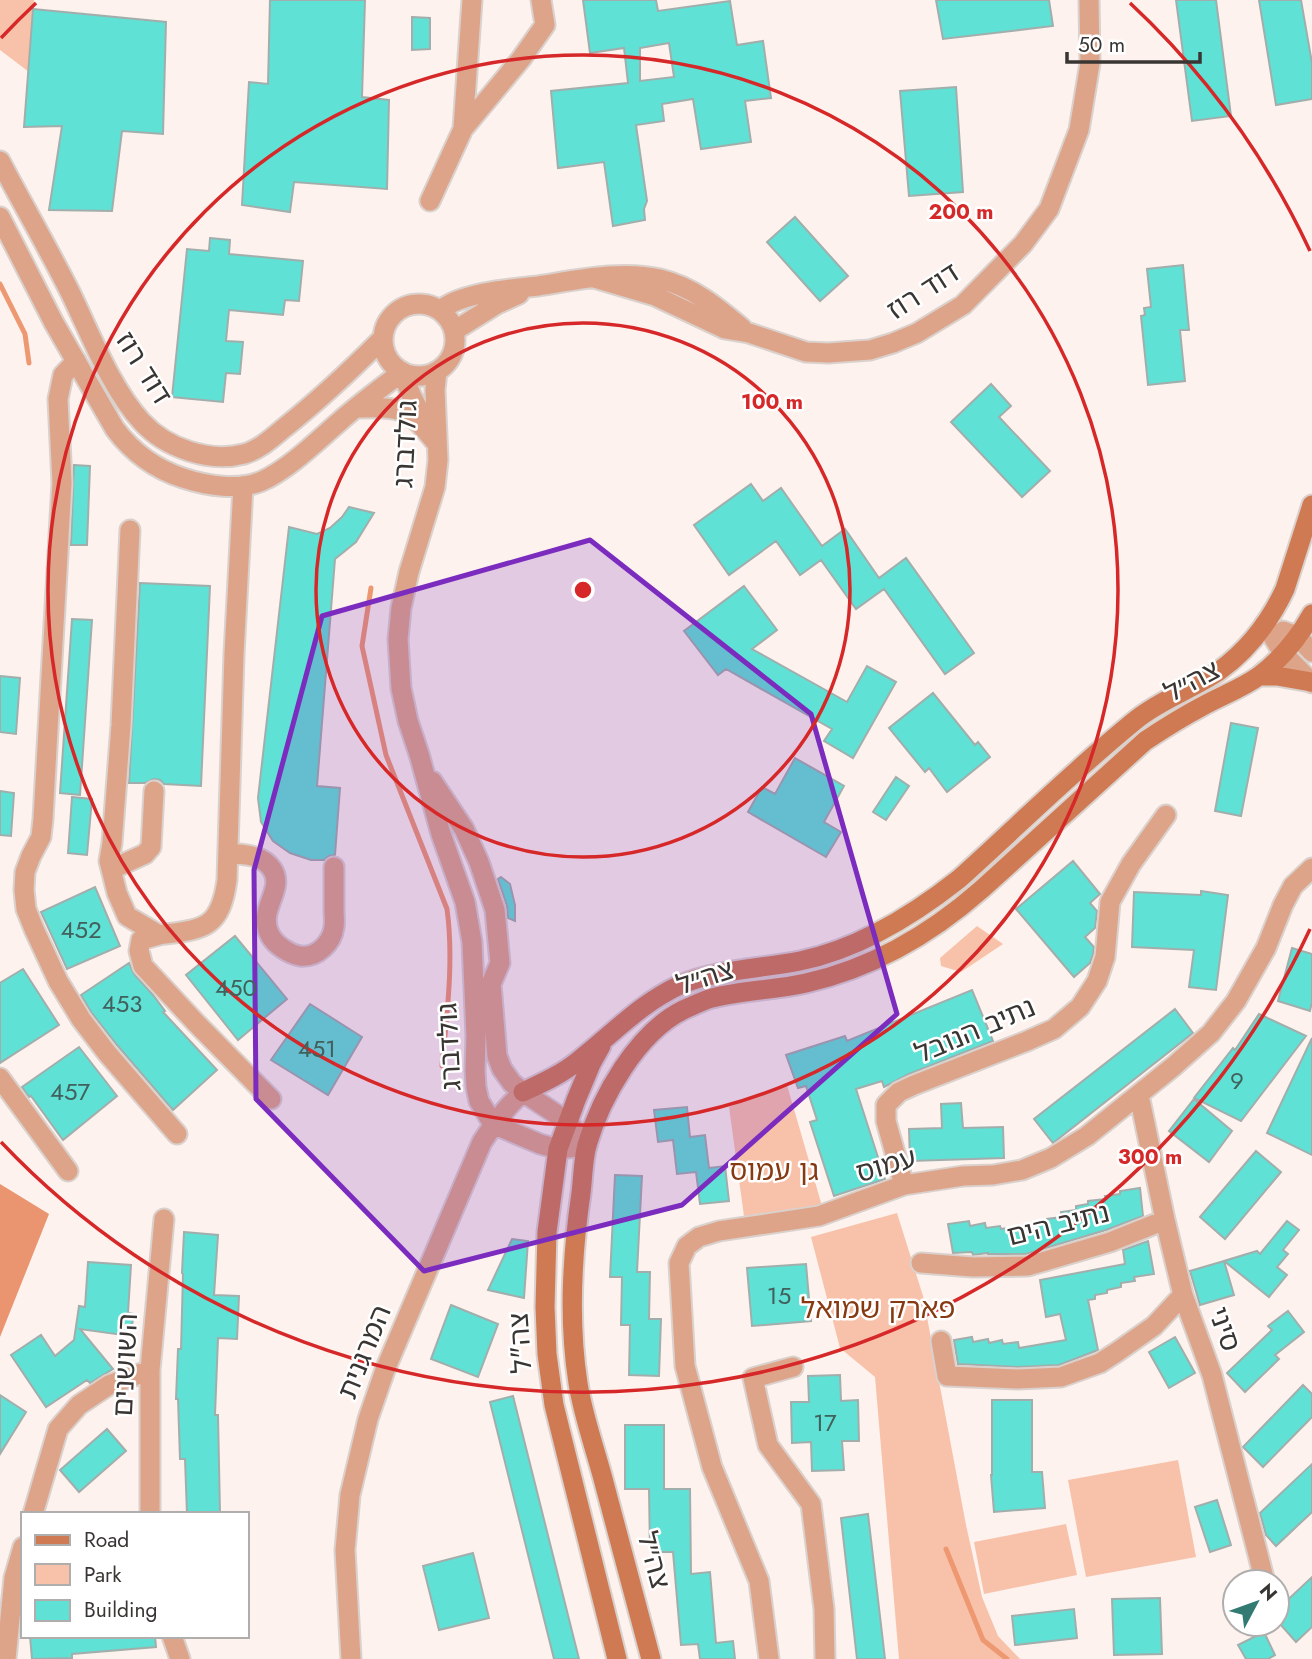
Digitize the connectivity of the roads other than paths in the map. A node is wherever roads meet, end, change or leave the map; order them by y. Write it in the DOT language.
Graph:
graph roads {
  1 [pos="472,0"];
  2 [pos="541,0"];
  3 [pos="1089,0"];
  4 [pos="463,129"];
  5 [pos="0,161"];
  6 [pos="430,201"];
  7 [pos="0,217"];
  8 [pos="540,285"];
  9 [pos="440,310"];
  10 [pos="454,331"];
  11 [pos="382,339"];
  12 [pos="76,361"];
  13 [pos="437,371"];
  14 [pos="402,372"];
  15 [pos="356,408"];
  16 [pos="437,444"];
  17 [pos="243,485"];
  18 [pos="1312,505"];
  19 [pos="130,530"];
  20 [pos="1312,614"];
  21 [pos="1265,624"];
  22 [pos="1297,636"];
  23 [pos="1312,652"];
  24 [pos="1283,653"];
  25 [pos="1259,676"];
  26 [pos="1312,682"];
  27 [pos="421,765"];
  28 [pos="155,791"];
  29 [pos="1166,816"];
  30 [pos="228,853"];
  31 [pos="334,867"];
  32 [pos="1312,868"];
  33 [pos="112,869"];
  34 [pos="159,935"];
  35 [pos="615,1029"];
  36 [pos="0,1078"];
  37 [pos="523,1092"];
  38 [pos="1139,1095"];
  39 [pos="271,1099"];
  40 [pos="568,1122"];
  41 [pos="494,1124"];
  42 [pos="177,1134"];
  43 [pos="587,1146"];
  44 [pos="558,1149"];
  45 [pos="68,1171"];
  46 [pos="904,1185"];
  47 [pos="164,1219"];
  48 [pos="1165,1220"];
  49 [pos="921,1263"];
  50 [pos="1183,1295"];
  51 [pos="941,1341"];
  52 [pos="793,1367"];
  53 [pos="150,1370"];
  54 [pos="34,1512"];
  55 [pos="150,1512"];
  56 [pos="21,1554"];
  57 [pos="1261,1568"];
  58 [pos="173,1638"];
  59 [pos="6,1659"];
  60 [pos="180,1659"];
  61 [pos="351,1659"];
  62 [pos="617,1659"];
  63 [pos="651,1659"];
  64 [pos="769,1659"];
  65 [pos="825,1659"];
  1 -- 4 [label="street"];
  2 -- 4 [label="street"];
  3 -- 8 [label="street, דוד רוז"];
  4 -- 6 [label="street"];
  5 -- 11 [label="street, דוד רוז"];
  7 -- 12 [label="street, דוד רוז"];
  8 -- 9 [label="street, דוד רוז"];
  8 -- 10 [label="street, דוד רוז"];
  9 -- 10 [label="street"];
  9 -- 11 [label="street"];
  10 -- 13 [label="street"];
  11 -- 14 [label="street"];
  12 -- 17 [label="street, דוד רוז"];
  12 -- 42 [label="street"];
  13 -- 14 [label="street"];
  13 -- 16 [label="street, גולדברג"];
  14 -- 15 [label="street, דוד רוז"];
  14 -- 16 [label="street"];
  15 -- 16 [label="street"];
  15 -- 17 [label="street, דוד רוז"];
  16 -- 27 [label="street, גולדברג"];
  17 -- 30 [label="street"];
  18 -- 21 [label="main road, צה״ל"];
  19 -- 33 [label="street"];
  20 -- 22 [label="main road, צה״ל"];
  21 -- 22 [label="street"];
  21 -- 24 [label="street"];
  21 -- 35 [label="main road, צה״ל"];
  22 -- 23 [label="street"];
  22 -- 24 [label="main road, צה״ל"];
  24 -- 25 [label="main road, צה״ל"];
  24 -- 26 [label="street"];
  25 -- 26 [label="main road"];
  25 -- 43 [label="main road, צה״ל"];
  27 -- 37 [label="street, גולדברג"];
  27 -- 41 [label="street, גולדברג"];
  28 -- 33 [label="street"];
  29 -- 46 [label="street, נתיב הנובל"];
  30 -- 31 [label="street"];
  30 -- 34 [label="street"];
  32 -- 38 [label="street, עמוס"];
  33 -- 34 [label="street"];
  34 -- 39 [label="street"];
  35 -- 37 [label="main road"];
  35 -- 40 [label="main road, צה\"ל"];
  36 -- 45 [label="street"];
  37 -- 40 [label="street, גולדברג"];
  37 -- 41 [label="street, המרגנית"];
  38 -- 46 [label="street, עמוס"];
  38 -- 48 [label="street, סיני"];
  40 -- 43 [label="street, גולדברג"];
  40 -- 44 [label="main road, צה\"ל"];
  41 -- 44 [label="street"];
  41 -- 61 [label="street, המרגנית"];
  43 -- 44 [label="street"];
  43 -- 63 [label="main road, צה״ל"];
  44 -- 62 [label="main road, צה\"ל"];
  46 -- 64 [label="street, עמוס"];
  47 -- 53 [label="street, השושנים"];
  48 -- 49 [label="street, נתיב הים"];
  48 -- 50 [label="street, סיני"];
  50 -- 51 [label="street"];
  50 -- 57 [label="street, סיני"];
  52 -- 65 [label="street"];
  53 -- 54 [label="street"];
  53 -- 55 [label="street, השושנים"];
  56 -- 59 [label="street"];
  58 -- 60 [label="street"];
}
